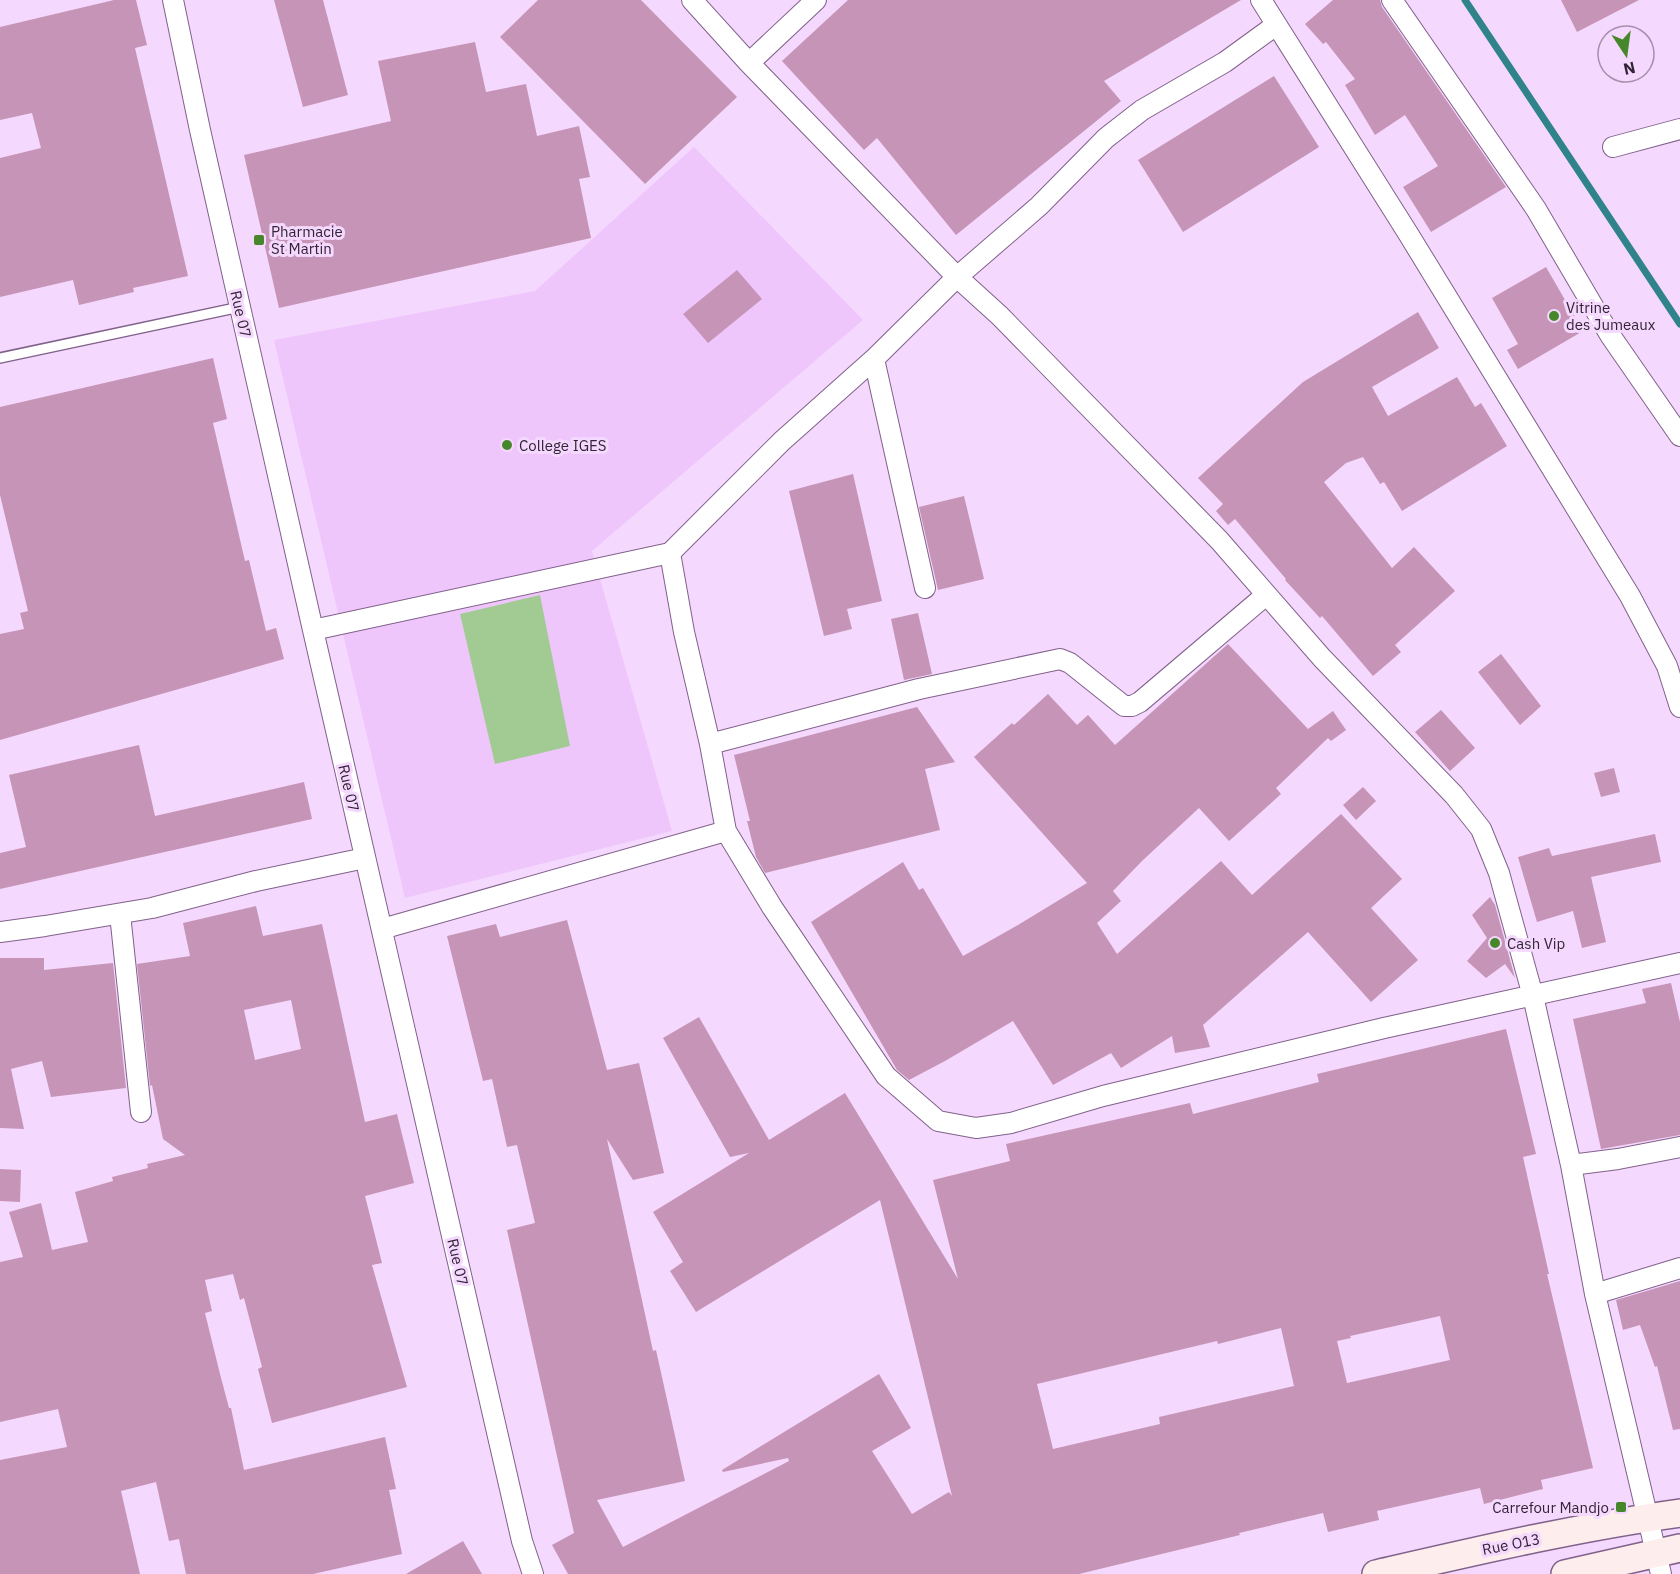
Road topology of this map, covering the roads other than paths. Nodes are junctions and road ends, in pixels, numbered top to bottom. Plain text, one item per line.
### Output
1 (173, 0) edge
2 (692, 0) edge
3 (816, 0) edge
4 (1261, 0) edge
5 (1392, 0) edge
6 (1276, 25) junction
7 (749, 63) junction
8 (1680, 129) edge
9 (1613, 147) dead end
10 (957, 277) junction
11 (240, 307) junction
12 (0, 358) edge
13 (874, 359) junction
14 (1680, 436) edge
15 (670, 553) junction
16 (925, 588) dead end
17 (1266, 595) junction
18 (313, 630) junction
19 (1680, 707) edge
20 (710, 744) junction
21 (726, 831) junction
22 (364, 858) junction
23 (120, 914) junction
24 (382, 929) junction
25 (0, 932) edge
26 (1680, 963) edge
27 (1533, 996) junction
28 (141, 1112) dead end
29 (1680, 1147) edge
30 (1571, 1165) junction
31 (1680, 1268) edge
32 (1595, 1294) junction
33 (1680, 1513) edge
34 (1647, 1518) junction
35 (1666, 1558) edge
36 (533, 1574) edge
37 (1376, 1574) edge
38 (1565, 1574) edge

1 - 11 street, Rue 07
2 - 7 street
3 - 7 street
4 - 6 street
5 - 14 street
6 - 10 street
6 - 19 street
7 - 10 street
8 - 9 street
10 - 13 street
10 - 17 street
11 - 12 lane
11 - 18 street, Rue 07
13 - 15 street
13 - 16 street
15 - 18 street
15 - 20 street
17 - 20 street
17 - 27 street
18 - 22 street, Rue 07
20 - 21 street
21 - 24 street
21 - 27 street
22 - 23 street
22 - 24 street, Rue 07
23 - 25 street
23 - 28 street
24 - 36 street, Rue 07
26 - 27 street
27 - 30 street
29 - 30 street
30 - 32 street
31 - 32 street
32 - 34 street
33 - 34 main road, Rue O13
34 - 35 street
34 - 37 main road, Rue O13
35 - 38 main road

